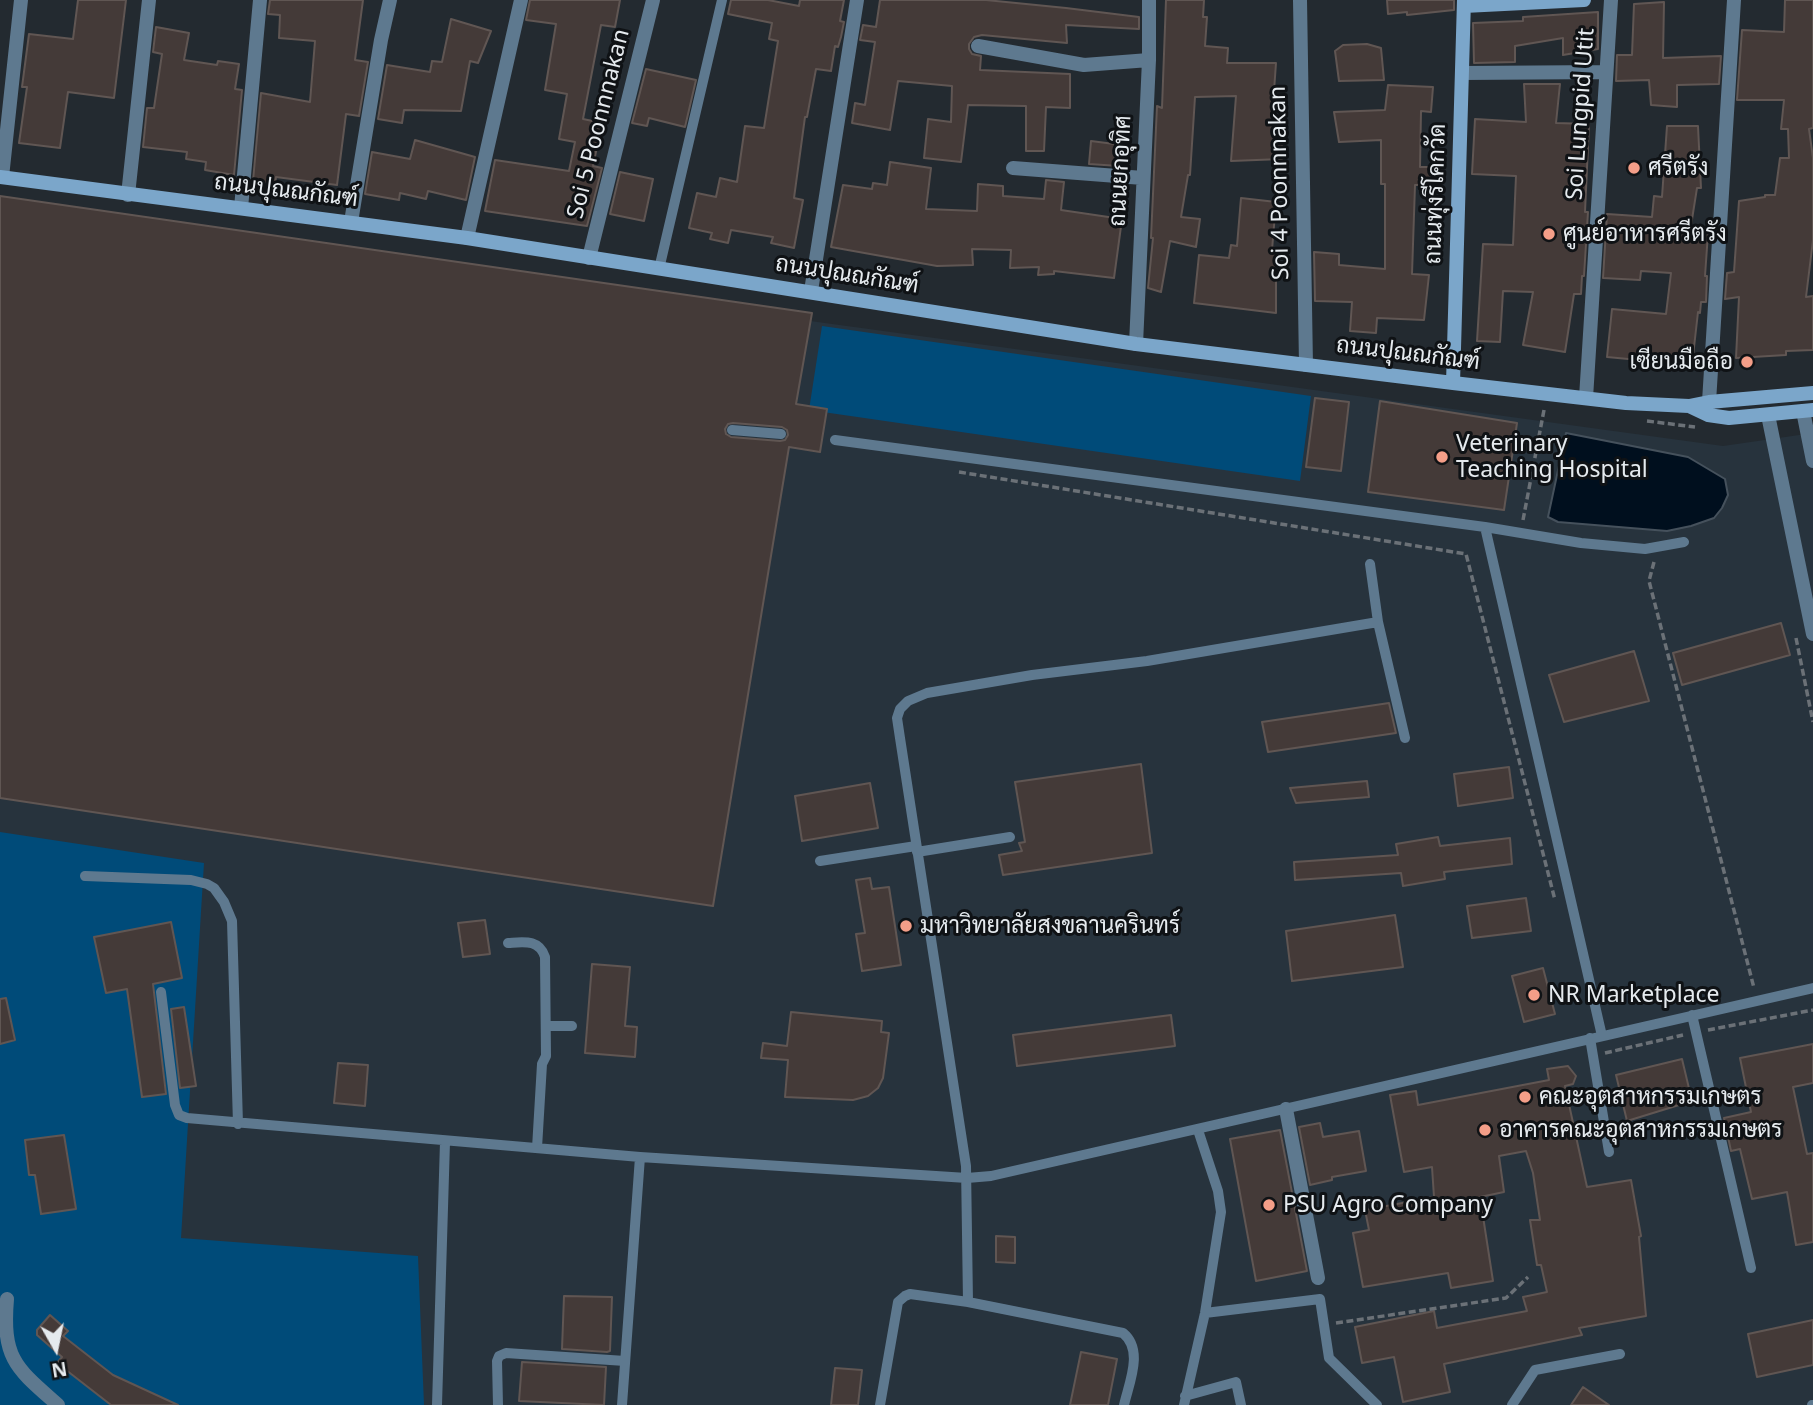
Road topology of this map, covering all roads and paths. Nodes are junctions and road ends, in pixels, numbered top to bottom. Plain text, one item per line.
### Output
1 (21, 0) edge
2 (149, 0) edge
3 (260, 0) edge
4 (390, 0) edge
5 (521, 0) edge
6 (653, 0) edge
7 (722, 0) edge
8 (857, 0) edge
9 (1149, 0) edge
10 (1300, 0) edge
11 (1584, 0) edge
12 (1611, 0) edge
13 (1734, 0) edge
14 (1464, 3) edge
15 (978, 46) dead end
16 (1149, 60) junction
17 (1606, 72) junction
18 (1462, 73) junction
19 (1013, 168) dead end
20 (1, 177) edge
21 (1143, 178) junction
22 (128, 195) junction
23 (241, 208) junction
24 (351, 222) junction
25 (467, 239) junction
26 (589, 258) junction
27 (659, 269) junction
28 (811, 291) junction
29 (1136, 344) junction
30 (1306, 365) junction
31 (1453, 383) junction
32 (1813, 393) edge
33 (1586, 398) junction
34 (1709, 402) junction
35 (1689, 406) junction
36 (1544, 410) dead end
37 (1808, 410) edge
38 (1768, 415) junction
39 (732, 430) dead end
40 (781, 434) dead end
41 (835, 440) dead end
42 (1813, 461) edge
43 (957, 472) dead end
44 (1485, 527) junction
45 (1520, 533) junction
46 (1684, 542) dead end
47 (1655, 558) dead end
48 (1370, 564) dead end
49 (1378, 622) junction
50 (1813, 634) edge
51 (1405, 738) dead end
52 (1010, 837) dead end
53 (917, 849) junction
54 (820, 861) dead end
55 (85, 876) dead end
56 (1558, 911) dead end
57 (508, 943) dead end
58 (1813, 988) edge
59 (1755, 989) dead end
60 (161, 992) dead end
61 (1692, 1015) junction
62 (546, 1026) junction
63 (572, 1026) dead end
64 (1602, 1035) junction
65 (1590, 1038) junction
66 (1286, 1109) junction
67 (238, 1124) junction
68 (1198, 1129) junction
69 (445, 1142) junction
70 (537, 1148) junction
71 (1609, 1152) dead end
72 (640, 1157) junction
73 (967, 1178) junction
74 (1751, 1268) dead end
75 (1528, 1277) dead end
76 (1318, 1278) dead end
77 (7, 1299) dead end
78 (968, 1302) junction
79 (1205, 1313) junction
80 (1324, 1324) junction
81 (1620, 1354) dead end
82 (625, 1361) junction
83 (1185, 1400) edge
84 (58, 1405) edge
85 (437, 1405) edge
86 (498, 1405) edge
87 (622, 1405) edge
88 (880, 1405) edge
89 (1125, 1405) edge
90 (1241, 1405) edge
91 (1377, 1405) edge
92 (1512, 1405) edge

1 - 20 street
2 - 22 street
3 - 23 street
4 - 24 street
5 - 25 street
6 - 26 street, Soi 5 Poonnnakan
7 - 27 lane
8 - 28 street
9 - 16 street, ถนนยกอุทิศ
10 - 30 street, Soi 4 Poonnnakan
11 - 14 street
12 - 17 street, Soi Lungpid Utit
13 - 34 street
14 - 18 street, ถนนทุ่งรีโคกวัด
15 - 16 street
16 - 21 street, ถนนยกอุทิศ
17 - 18 street
17 - 33 street, Soi Lungpid Utit
18 - 31 street, ถนนทุ่งรีโคกวัด
19 - 21 street
20 - 22 street, ถนนปุณณกัณฑ์
21 - 29 street, ถนนยกอุทิศ
22 - 23 street, ถนนปุณณกัณฑ์
23 - 24 street, ถนนปุณณกัณฑ์
24 - 25 street, ถนนปุณณกัณฑ์
25 - 26 street, ถนนปุณณกัณฑ์
26 - 27 street, ถนนปุณณกัณฑ์
27 - 28 street, ถนนปุณณกัณฑ์
28 - 29 street, ถนนปุณณกัณฑ์
29 - 30 street, ถนนปุณณกัณฑ์
30 - 31 street, ถนนปุณณกัณฑ์
31 - 33 street, ถนนปุณณกัณฑ์
32 - 34 street, ถนนปุณณกัณฑ์
33 - 35 street, ถนนปุณณกัณฑ์
34 - 35 street, ถนนปุณณกัณฑ์
35 - 38 street, ถนนปุณณกัณฑ์
36 - 45 path
37 - 38 street, ถนนปุณณกัณฑ์
37 - 42 street
38 - 50 street
39 - 40 lane
41 - 44 lane
43 - 56 path
44 - 45 lane
44 - 64 lane
45 - 46 lane
47 - 59 path
48 - 49 lane
49 - 51 lane
49 - 53 lane
52 - 53 lane
53 - 54 lane
53 - 73 lane
55 - 67 lane
57 - 62 lane
58 - 61 lane
60 - 67 lane
61 - 64 lane
61 - 74 lane
62 - 63 lane
62 - 70 lane
64 - 65 lane
65 - 66 lane
65 - 71 lane
66 - 68 lane
66 - 76 street
67 - 69 lane
68 - 73 lane
68 - 79 lane
69 - 70 lane
69 - 85 lane
70 - 72 lane
72 - 73 lane
72 - 82 lane
73 - 78 lane
75 - 80 path
77 - 84 street
78 - 88 lane
78 - 89 lane
79 - 80 lane
79 - 83 lane
80 - 91 lane
81 - 92 lane
82 - 86 lane
82 - 87 lane
83 - 90 lane

